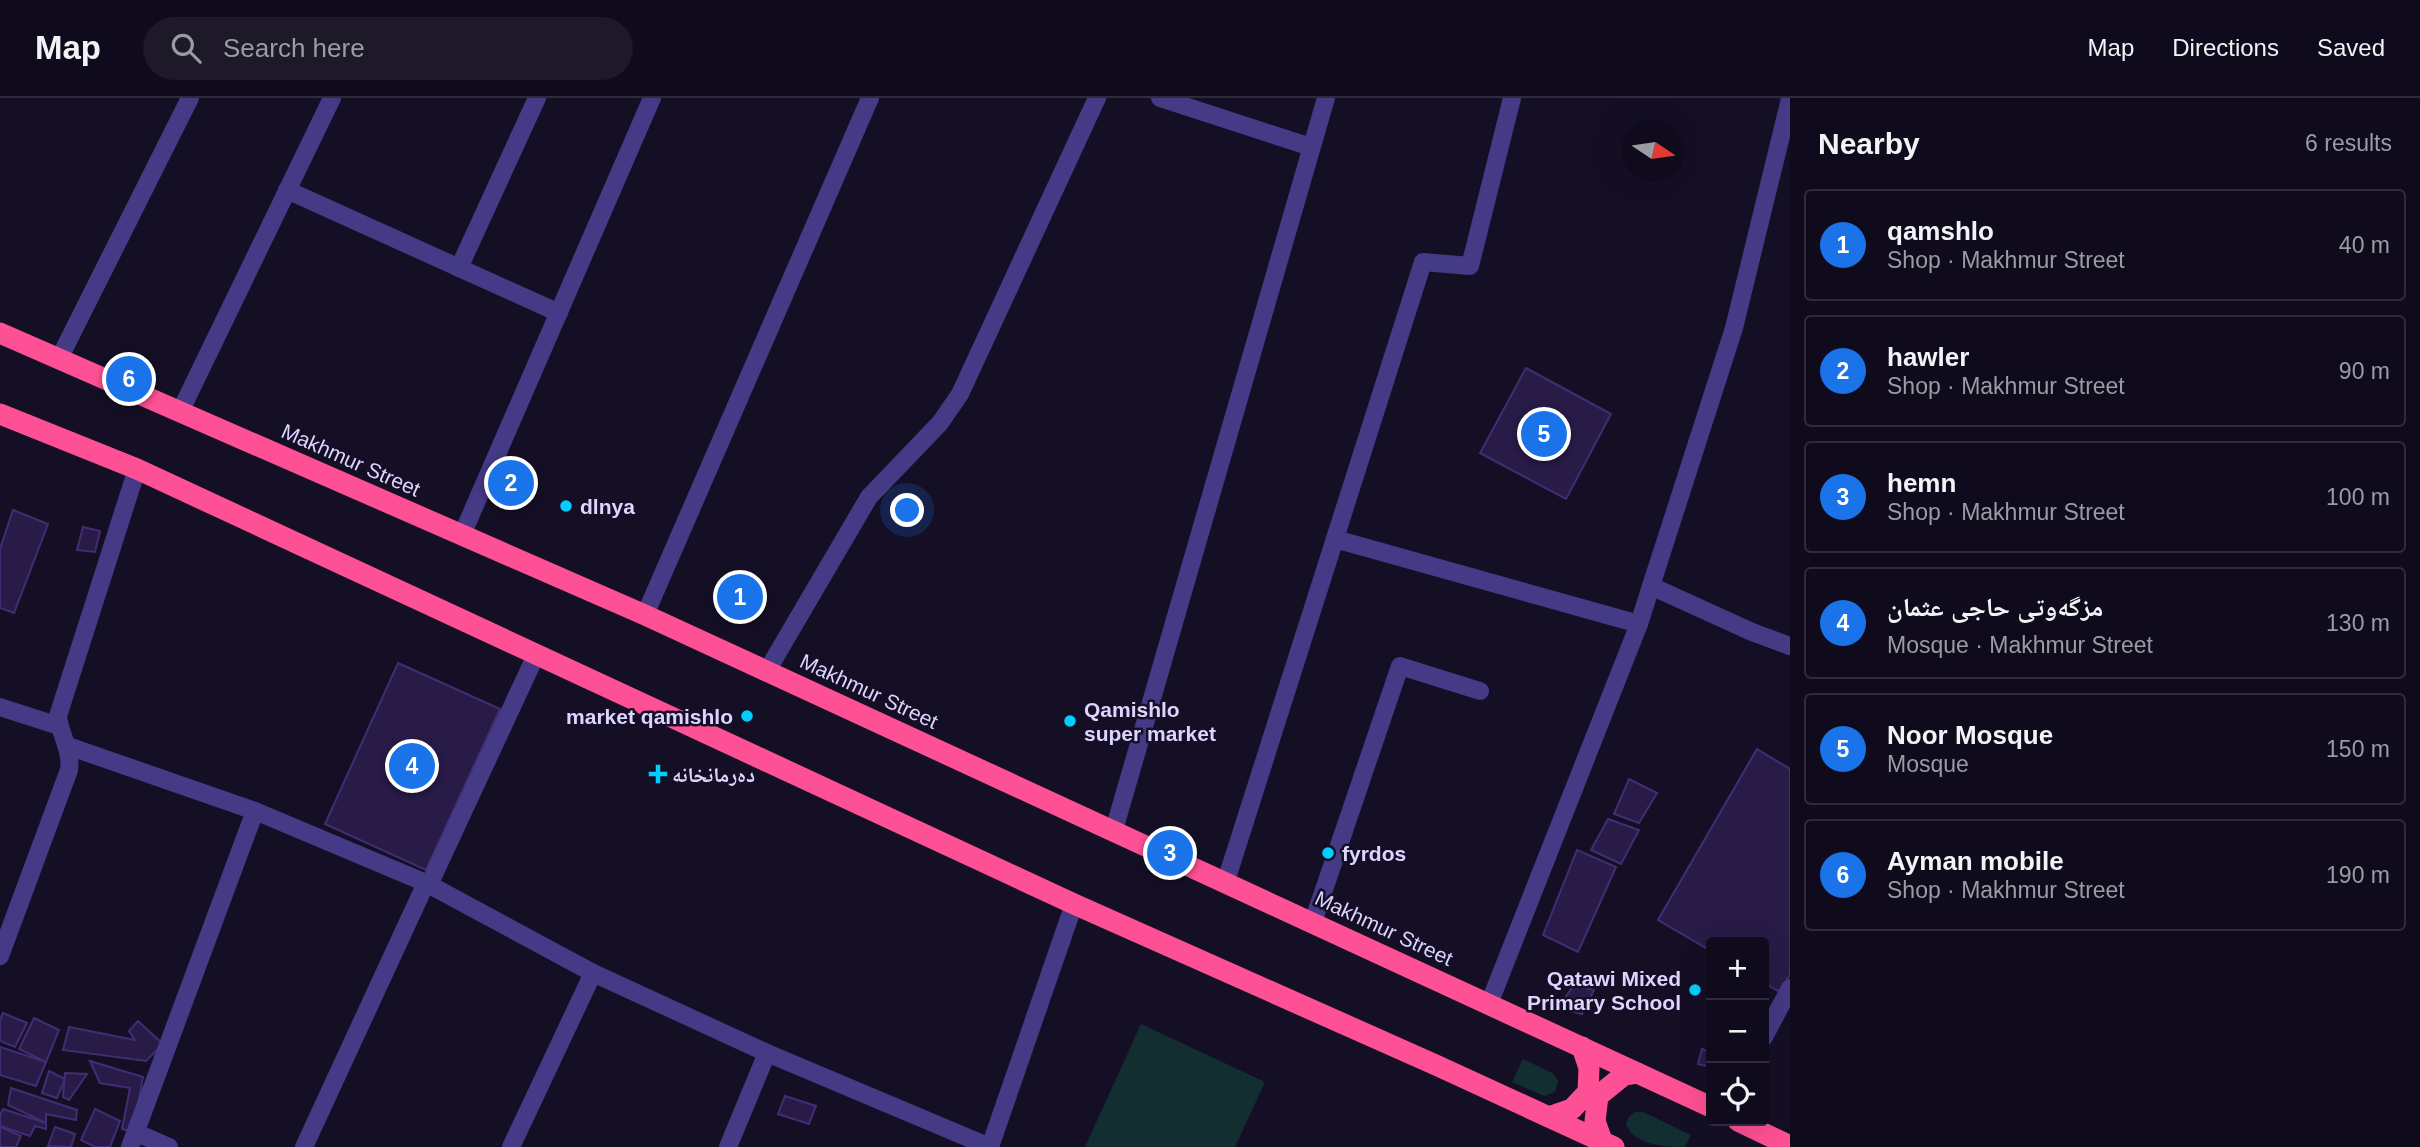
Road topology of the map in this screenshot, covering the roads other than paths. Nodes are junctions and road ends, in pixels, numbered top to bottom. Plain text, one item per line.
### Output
1 (190, 98) edge
2 (332, 98) edge
3 (537, 98) edge
4 (652, 98) edge
5 (870, 98) edge
6 (1097, 98) edge
7 (1160, 98) edge
8 (1325, 98) edge
9 (1512, 98) edge
10 (1790, 99) edge
11 (1311, 148) junction
12 (287, 190) junction
13 (459, 268) junction
14 (559, 313) junction
15 (0, 333) edge
16 (59, 359) junction
17 (180, 412) junction
18 (0, 414) edge
19 (137, 469) junction
20 (462, 535) junction
21 (1335, 539) junction
22 (1651, 586) junction
23 (645, 615) junction
24 (1639, 624) junction
25 (1790, 646) edge
26 (536, 655) junction
27 (767, 671) junction
28 (1480, 691) dead end
29 (0, 707) edge
30 (59, 726) junction
31 (68, 746) junction
32 (255, 811) junction
33 (1114, 830) junction
34 (1226, 881) junction
35 (428, 884) junction
36 (1074, 904) junction
37 (1313, 922) junction
38 (1, 948) edge
39 (593, 974) junction
40 (1790, 988) edge
41 (1489, 1004) junction
42 (1769, 1028) edge
43 (1581, 1047) junction
44 (766, 1053) junction
45 (1637, 1073) junction
46 (1706, 1105) edge
47 (1549, 1117) junction
48 (1748, 1126) edge
49 (133, 1140) edge
50 (1608, 1144) edge
51 (1790, 1146) edge
52 (169, 1147) edge
53 (304, 1147) edge
54 (511, 1147) edge
55 (728, 1147) edge
56 (990, 1147) edge

1 - 16 street
2 - 12 street
3 - 13 street
4 - 14 street
5 - 23 street
6 - 27 street
7 - 11 street
8 - 11 street
9 - 21 street
10 - 22 street
11 - 33 street
12 - 13 street
12 - 17 street
13 - 14 street
14 - 20 street
15 - 16 highway, Makhmur Street
16 - 17 highway, Makhmur Street
17 - 20 highway, Makhmur Street
18 - 19 highway
19 - 26 highway
19 - 30 street
20 - 23 highway, Makhmur Street
21 - 24 street
21 - 34 street
22 - 24 street
22 - 25 street
23 - 27 highway, Makhmur Street
24 - 41 street
26 - 35 street
26 - 36 highway
27 - 33 highway, Makhmur Street
28 - 37 street
29 - 30 street
30 - 31 street
31 - 32 street
31 - 38 street
32 - 35 street
32 - 49 street
33 - 34 highway, Makhmur Street
34 - 37 highway, Makhmur Street
35 - 39 street
35 - 53 street
36 - 47 highway
36 - 56 street
37 - 41 highway, Makhmur Street
39 - 44 street
39 - 54 street
40 - 42 street
41 - 43 highway, Makhmur Street
43 - 45 highway, Makhmur Street
43 - 47 highway
44 - 55 street
44 - 56 street
45 - 46 highway, Makhmur Street
45 - 50 highway
47 - 50 highway
48 - 51 highway
49 - 52 street

